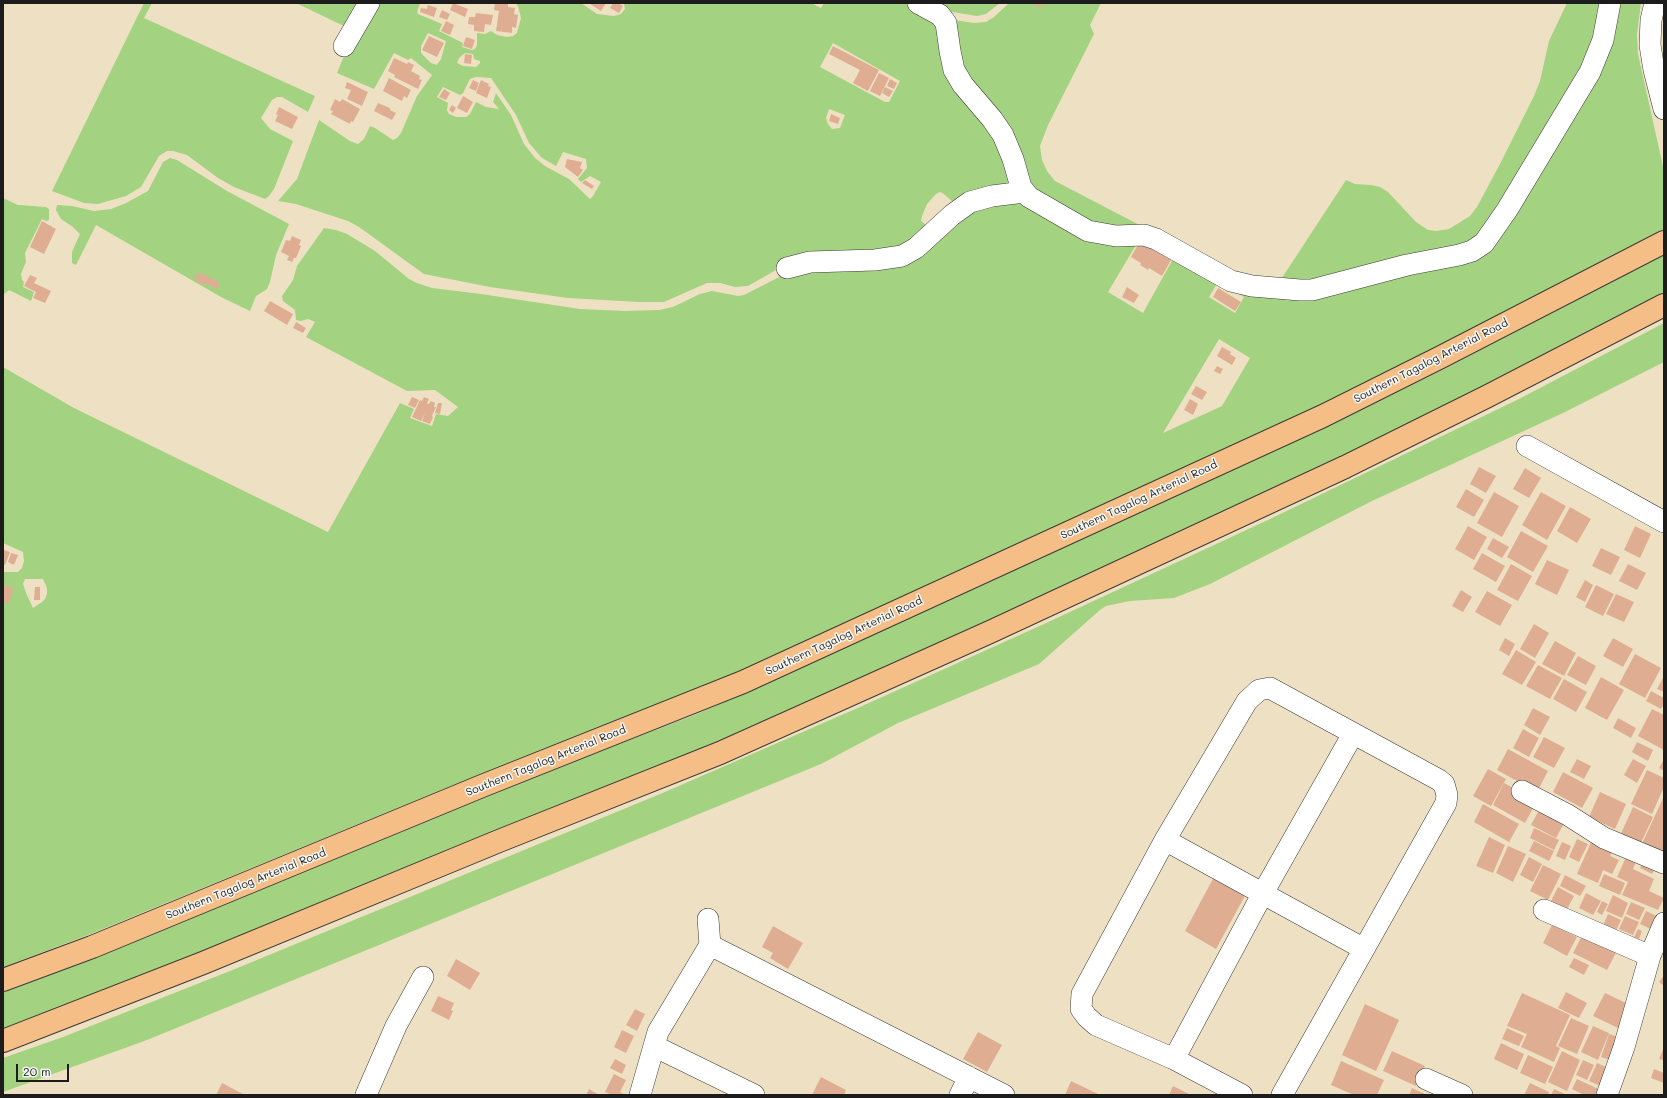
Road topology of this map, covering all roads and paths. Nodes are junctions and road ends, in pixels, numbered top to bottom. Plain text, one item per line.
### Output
1 (369, 3) edge
2 (918, 3) edge
3 (1610, 3) edge
4 (1655, 3) edge
5 (344, 46) dead end
6 (1664, 109) edge
7 (1024, 192) junction
8 (1664, 242) edge
9 (787, 268) dead end
10 (1664, 304) edge
11 (1527, 446) dead end
12 (1664, 522) edge
13 (1352, 734) junction
14 (1522, 791) dead end
15 (1165, 840) junction
16 (1664, 863) edge
17 (1263, 893) junction
18 (1544, 910) dead end
19 (708, 919) dead end
20 (1664, 923) edge
21 (710, 945) junction
22 (1364, 949) junction
23 (1650, 956) junction
24 (423, 977) dead end
25 (3, 980) edge
26 (3, 1041) edge
27 (654, 1046) junction
28 (1174, 1059) junction
29 (1426, 1079) dead end
30 (964, 1086) edge
31 (366, 1095) edge
32 (640, 1095) edge
33 (754, 1095) edge
34 (1004, 1095) edge
35 (1242, 1095) edge
36 (1282, 1095) edge
37 (1462, 1095) edge
38 (1608, 1095) edge

1 - 5 street
2 - 7 street
3 - 7 street
4 - 6 street
7 - 9 street
8 - 25 highway, Southern Tagalog Arterial Road
10 - 26 highway
11 - 12 street
13 - 15 street
13 - 17 street
13 - 22 street
14 - 16 street
15 - 17 street
15 - 28 street
17 - 22 street
17 - 28 street
18 - 23 street
19 - 21 street
20 - 23 street
21 - 27 street
21 - 30 street
22 - 36 street
23 - 38 street
24 - 31 street
27 - 32 street
27 - 33 street
28 - 35 street
29 - 37 street
30 - 34 street

